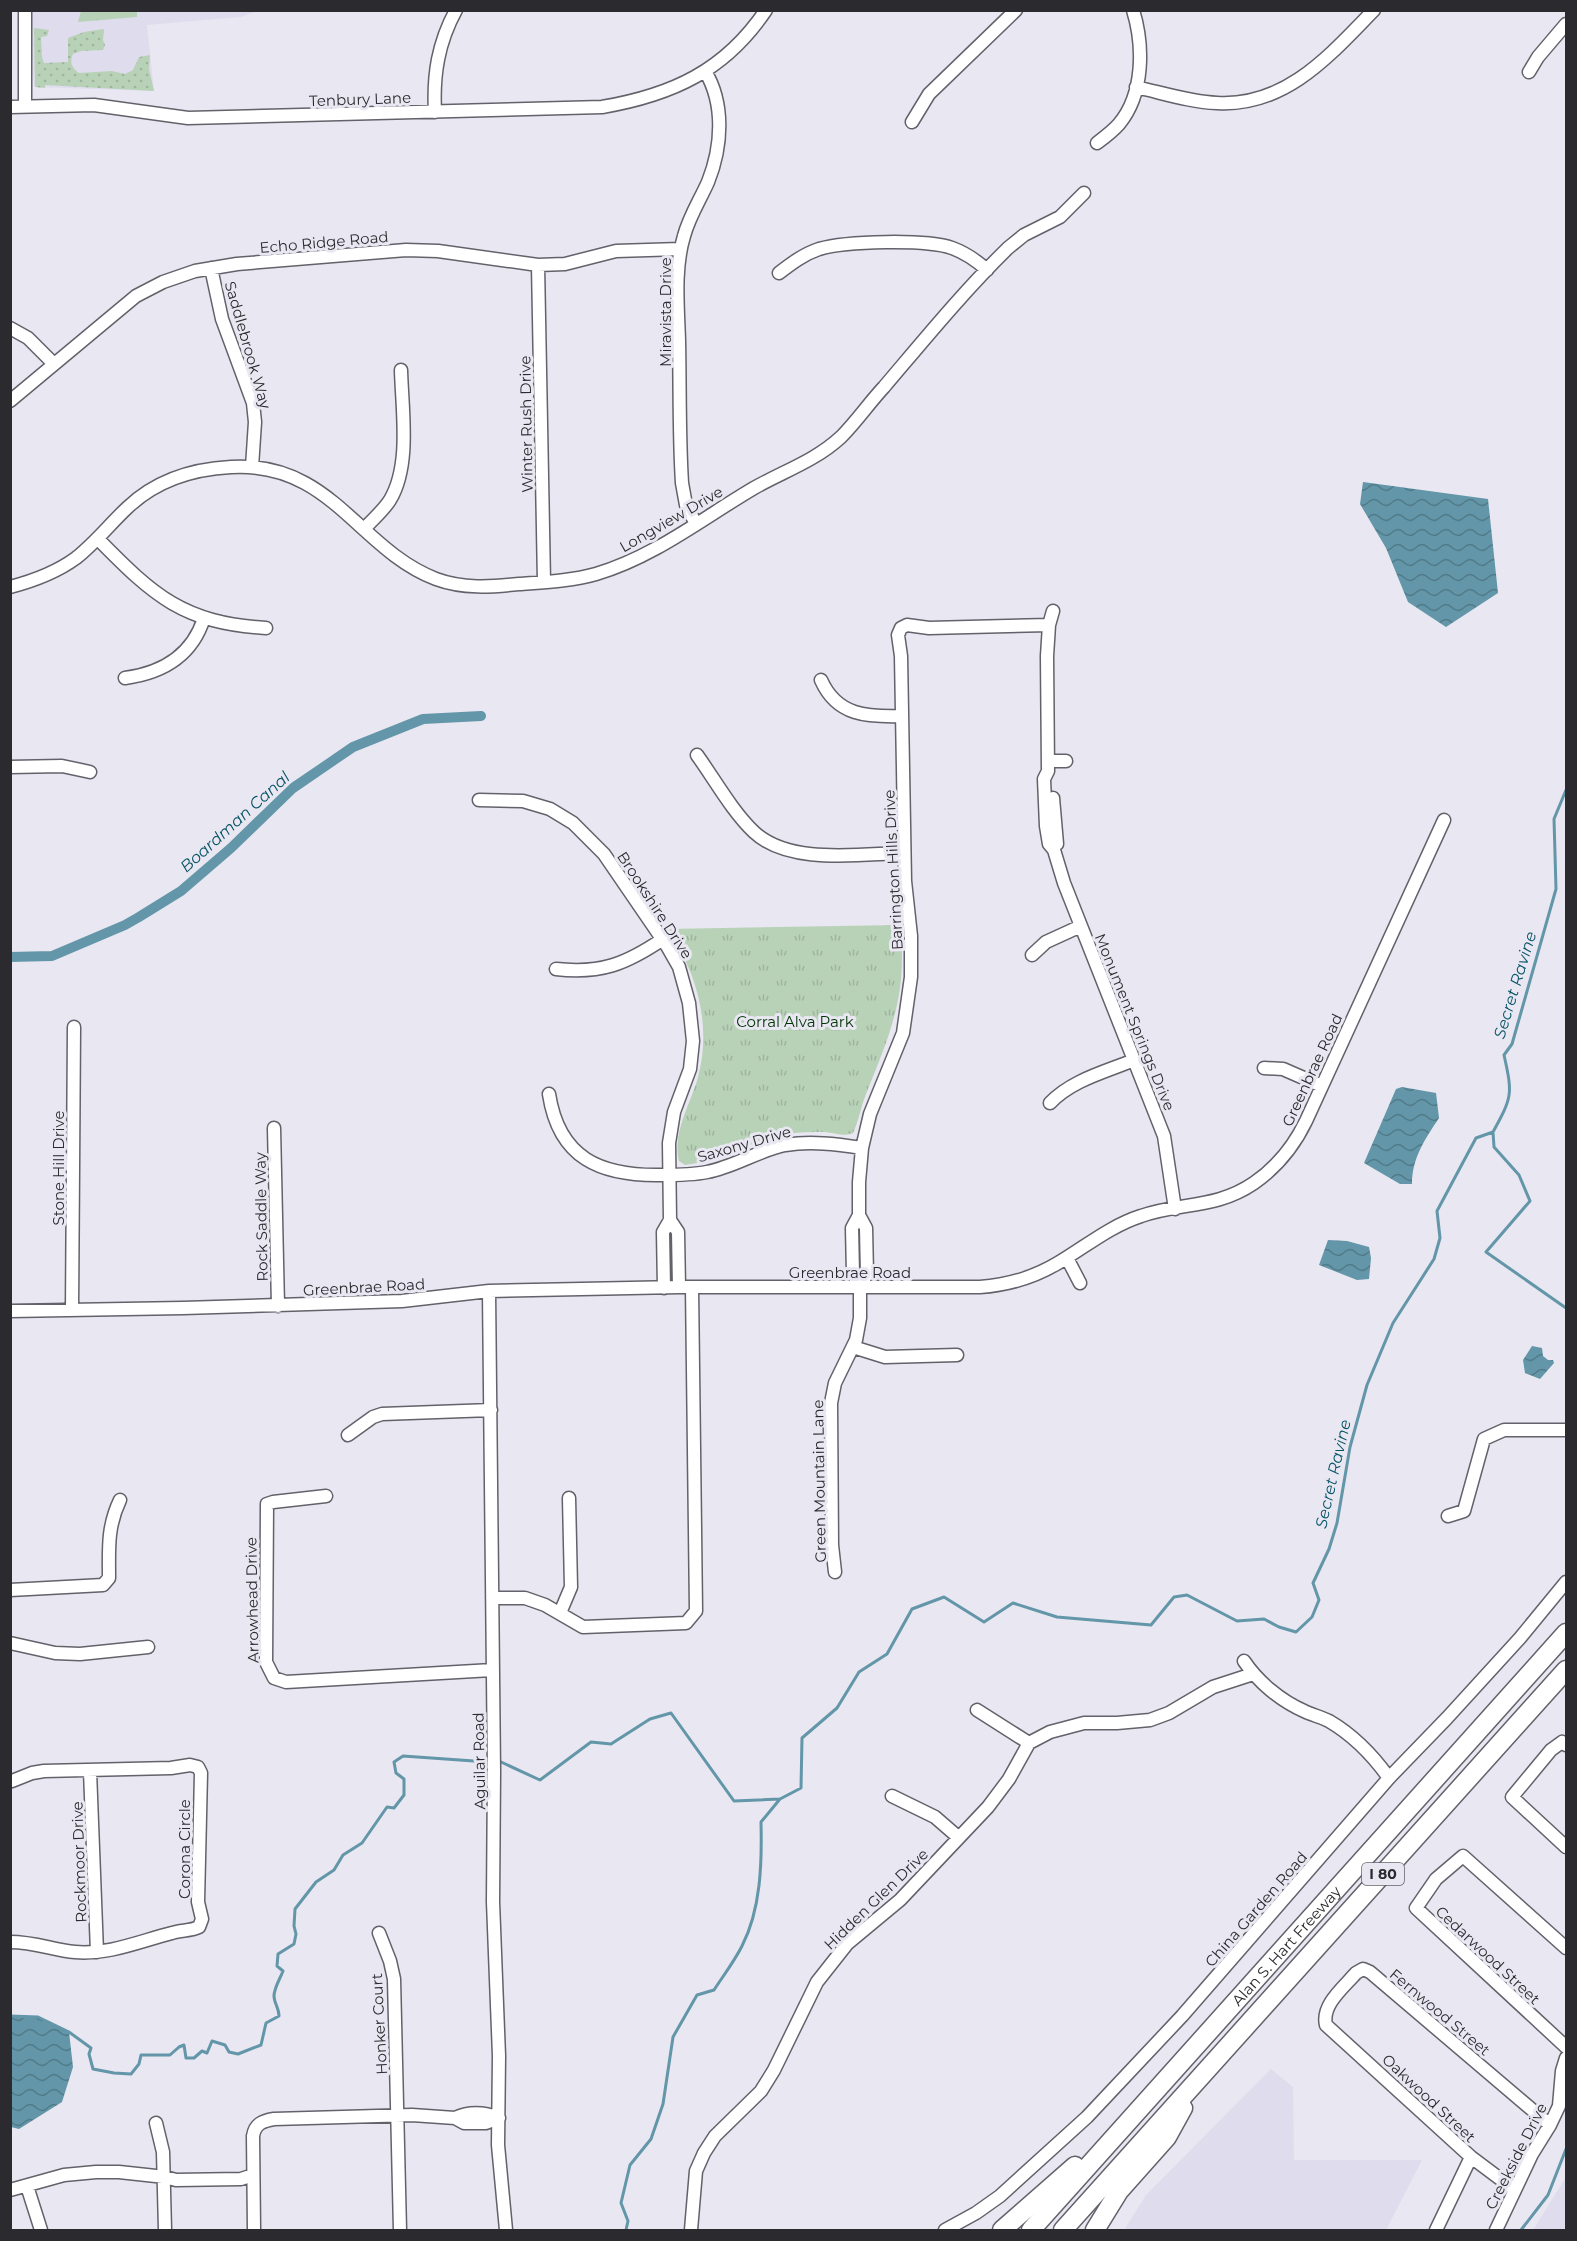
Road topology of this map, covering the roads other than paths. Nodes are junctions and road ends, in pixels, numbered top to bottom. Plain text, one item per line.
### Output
1 (25, 10) edge
2 (456, 10) edge
3 (766, 10) edge
4 (1016, 10) edge
5 (1133, 10) edge
6 (1374, 10) edge
7 (1566, 24) edge
8 (705, 71) junction
9 (1529, 72) dead end
10 (1136, 87) junction
11 (25, 106) junction
12 (10, 107) edge
13 (435, 112) junction
14 (912, 122) dead end
15 (1097, 143) dead end
16 (1084, 193) dead end
17 (680, 249) junction
18 (538, 266) junction
19 (211, 268) junction
20 (987, 270) junction
21 (779, 273) dead end
22 (10, 328) edge
23 (54, 364) junction
24 (401, 370) dead end
25 (10, 401) edge
26 (252, 467) junction
27 (696, 524) junction
28 (364, 528) junction
29 (98, 539) junction
30 (544, 582) junction
31 (10, 587) edge
32 (1053, 611) dead end
33 (204, 618) junction
34 (1049, 626) junction
35 (266, 628) dead end
36 (125, 678) dead end
37 (821, 680) dead end
38 (902, 716) junction
39 (697, 755) dead end
40 (1066, 761) dead end
41 (1048, 766) junction
42 (10, 768) edge
43 (90, 772) dead end
44 (478, 800) dead end
45 (1444, 820) dead end
46 (904, 853) junction
47 (1081, 926) junction
48 (663, 939) junction
49 (1032, 955) dead end
50 (556, 969) dead end
51 (74, 1027) dead end
52 (1134, 1060) junction
53 (1264, 1068) dead end
54 (1322, 1086) junction
55 (549, 1094) dead end
56 (1050, 1103) dead end
57 (274, 1128) dead end
58 (862, 1148) junction
59 (669, 1175) junction
60 (1175, 1209) junction
61 (670, 1220) junction
62 (1067, 1258) junction
63 (1080, 1283) dead end
64 (860, 1286) junction
65 (679, 1287) junction
66 (692, 1287) junction
67 (664, 1288) junction
68 (489, 1291) junction
69 (278, 1306) junction
70 (72, 1310) junction
71 (10, 1311) edge
72 (853, 1347) junction
73 (957, 1355) dead end
74 (491, 1410) junction
75 (1566, 1430) edge
76 (348, 1436) dead end
77 (326, 1496) dead end
78 (569, 1498) dead end
79 (120, 1500) dead end
80 (1448, 1516) dead end
81 (835, 1572) dead end
82 (1566, 1582) edge
83 (10, 1590) edge
84 (492, 1598) junction
85 (560, 1613) junction
86 (1566, 1633) edge
87 (10, 1643) edge
88 (148, 1647) dead end
89 (1244, 1661) dead end
90 (492, 1670) junction
91 (1566, 1670) edge
92 (1253, 1674) junction
93 (977, 1710) dead end
94 (1029, 1743) junction
95 (1566, 1745) edge
96 (90, 1770) junction
97 (1389, 1778) junction
98 (12, 1781) edge
99 (892, 1796) dead end
100 (958, 1837) junction
101 (1566, 1847) edge
102 (379, 1933) dead end
103 (10, 1942) edge
104 (1566, 1948) edge
105 (97, 1952) junction
106 (1326, 2025) joint
107 (1566, 2047) edge
108 (1566, 2058) edge
109 (1200, 2078) junction
110 (1153, 2094) junction
111 (398, 2116) junction
112 (499, 2118) junction
113 (156, 2123) dead end
114 (1550, 2126) junction
115 (1471, 2157) junction
116 (253, 2175) junction
117 (165, 2177) junction
118 (27, 2186) junction
119 (10, 2190) edge
120 (1515, 2190) junction
121 (41, 2230) edge
122 (165, 2230) edge
123 (254, 2230) edge
124 (400, 2230) edge
125 (506, 2230) edge
126 (691, 2230) edge
127 (945, 2230) edge
128 (1002, 2230) edge
129 (1032, 2230) edge
130 (1063, 2230) edge
131 (1095, 2230) edge
132 (1436, 2230) edge
133 (1496, 2230) edge

1 - 11 street
2 - 13 street
3 - 8 street, Tenbury Lane
4 - 14 street
5 - 10 street
6 - 10 street
7 - 9 street
8 - 13 street, Tenbury Lane
8 - 17 street, Miravista Drive
10 - 15 street
11 - 12 street, Tenbury Lane
11 - 13 street, Tenbury Lane
16 - 20 street, Longview Drive
17 - 18 street, Echo Ridge Road
17 - 27 street, Miravista Drive
18 - 19 street, Echo Ridge Road
18 - 30 street, Winter Rush Drive
19 - 23 street, Echo Ridge Road
19 - 26 street, Saddlebrook Way
20 - 21 street
20 - 27 street, Longview Drive
22 - 23 street
23 - 25 street, Echo Ridge Road
24 - 28 street
26 - 28 street, Longview Drive
26 - 29 street, Longview Drive
27 - 30 street, Longview Drive
28 - 30 street, Longview Drive
29 - 31 street, Longview Drive
29 - 33 street
32 - 34 street, Monument Springs Drive
33 - 35 street
33 - 36 street
34 - 38 street, Barrington Hills Drive
34 - 41 street, Monument Springs Drive
37 - 38 street
38 - 46 street, Barrington Hills Drive
39 - 46 street
40 - 41 street
41 - 47 street, Monument Springs Drive
42 - 43 street
44 - 48 street, Brookshire Drive
45 - 54 street, Greenbrae Road
46 - 58 street, Barrington Hills Drive
47 - 49 street
47 - 52 street, Monument Springs Drive
48 - 50 street
48 - 59 street, Brookshire Drive
51 - 70 street, Stone Hill Drive
52 - 56 street
52 - 60 street, Monument Springs Drive
53 - 54 street
54 - 60 street, Greenbrae Road
55 - 59 street, Saxony Drive
57 - 69 street, Rock Saddle Way
58 - 59 street, Saxony Drive
58 - 64 street, Barrington Hills Drive
59 - 61 street, Brookshire Drive
60 - 62 street, Greenbrae Road
61 - 65 street, Brookshire Drive
61 - 67 street, Brookshire Drive
62 - 63 street
62 - 64 street, Greenbrae Road
64 - 66 street, Greenbrae Road
64 - 72 street, Green Mountain Lane
65 - 66 street, Greenbrae Road
65 - 67 street, Greenbrae Road
66 - 85 street
67 - 68 street, Greenbrae Road
68 - 69 street, Greenbrae Road
68 - 74 street, Aguilar Road
69 - 70 street, Greenbrae Road
70 - 71 street, Greenbrae Road
72 - 73 street
72 - 81 street, Green Mountain Lane
74 - 76 street
74 - 84 street, Aguilar Road
75 - 80 street
77 - 90 street, Arrowhead Drive
78 - 85 street
79 - 83 street
82 - 97 street, China Garden Road
84 - 85 street
84 - 90 street, Aguilar Road
86 - 110 highway, Alan S. Hart Freeway / I 80
87 - 88 street
89 - 92 street
90 - 112 street, Aguilar Road
91 - 109 highway, Alan S. Hart Freeway / I 80
92 - 94 street
92 - 97 street
93 - 94 street
94 - 100 street, Hidden Glen Drive
95 - 101 street
96 - 98 street, Corona Circle
96 - 105 street, Rockmoor Drive
96 - 105 street, Corona Circle
97 - 127 street, China Garden Road
99 - 100 street
100 - 126 street, Hidden Glen Drive
102 - 111 street, Honker Court
103 - 105 street, Corona Circle
104 - 107 street, Cedarwood Street
106 - 114 street, Fernwood Street
106 - 115 street, Oakwood Street
108 - 114 street, Creekside Drive
109 - 130 highway, Alan S. Hart Freeway / I 80
109 - 131 highway
110 - 128 highway
110 - 129 highway, Alan S. Hart Freeway / I 80
111 - 112 street
111 - 116 street
111 - 124 street, Honker Court
112 - 125 street, Aguilar Road
113 - 117 street
114 - 120 street, Creekside Drive
115 - 120 street, Oakwood Street
115 - 132 street
116 - 117 street
116 - 123 street
117 - 118 street
117 - 122 street
118 - 119 street
118 - 121 street
120 - 133 street, Creekside Drive

